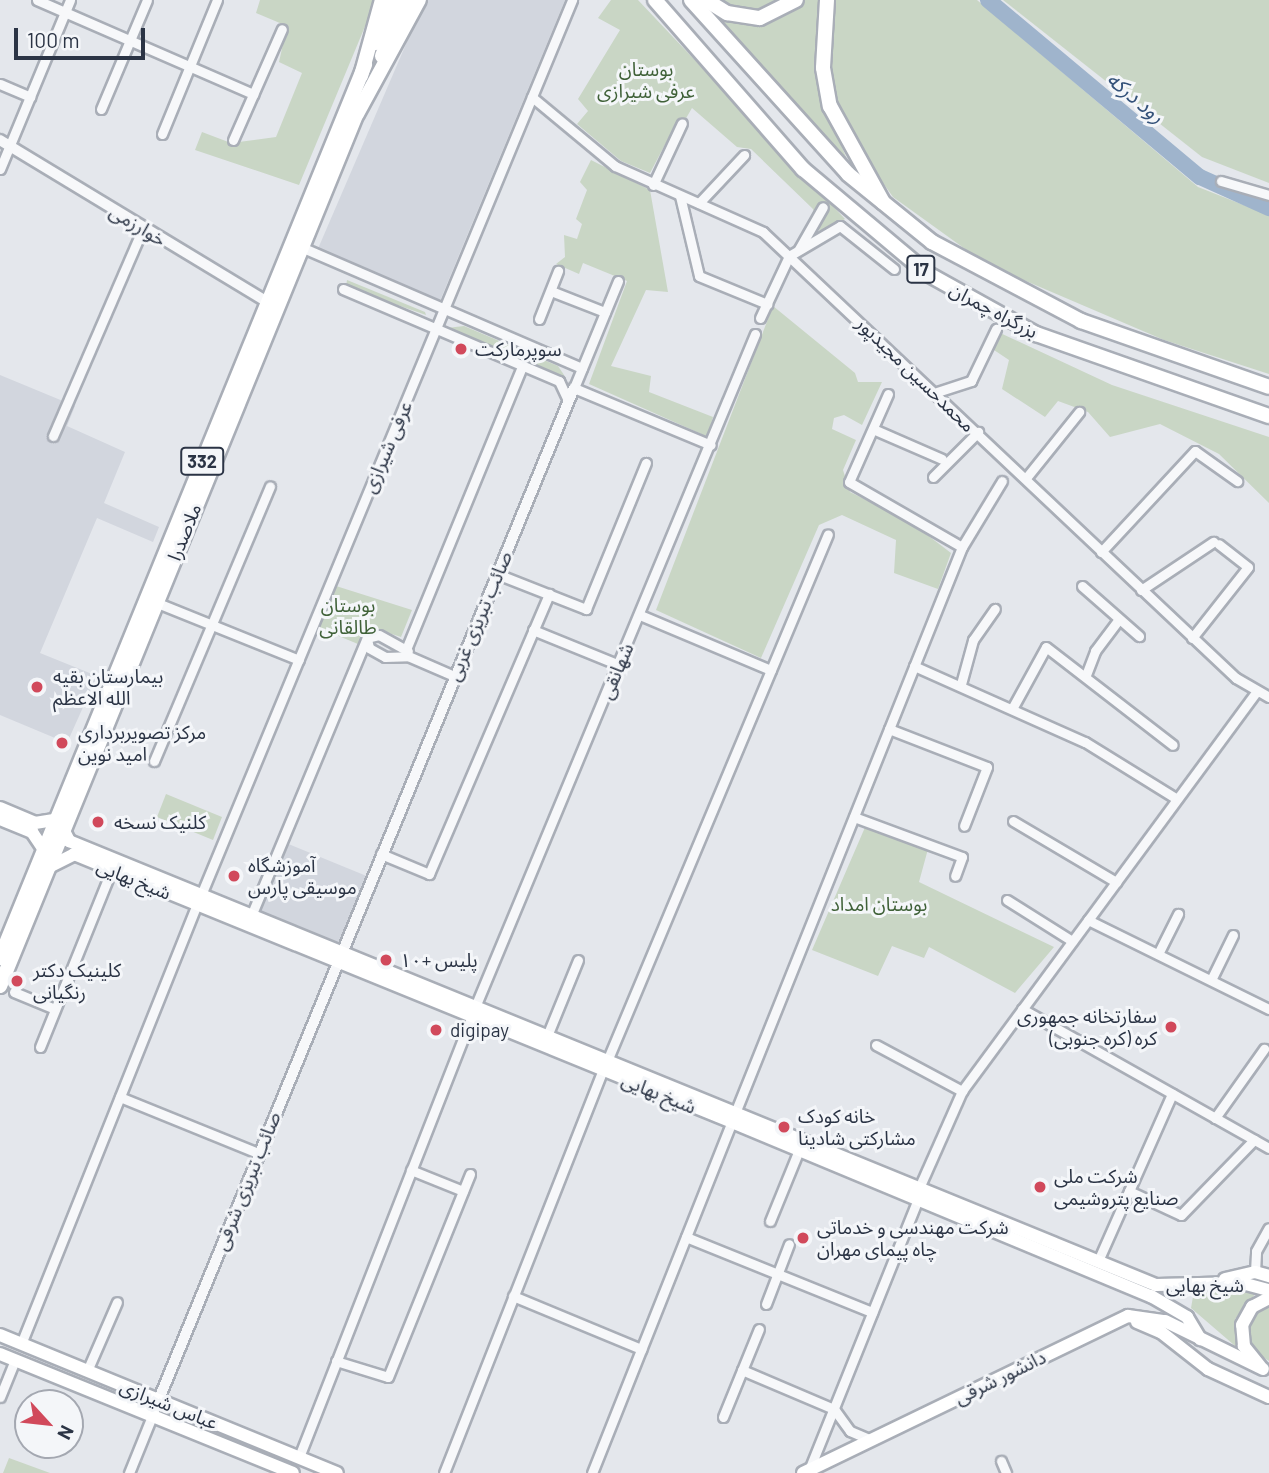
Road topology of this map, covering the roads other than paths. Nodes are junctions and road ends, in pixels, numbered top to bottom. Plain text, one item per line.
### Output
1 (37, 0) edge
2 (70, 0) edge
3 (147, 0) edge
4 (217, 0) edge
5 (382, 0) edge
6 (393, 0) edge
7 (405, 0) edge
8 (419, 0) edge
9 (572, 0) edge
10 (655, 0) edge
11 (691, 0) edge
12 (706, 0) edge
13 (796, 0) edge
14 (827, 0) edge
15 (65, 12) junction
16 (282, 29) dead end
17 (384, 37) junction
18 (130, 41) junction
19 (190, 67) junction
20 (361, 76) junction
21 (0, 84) edge
22 (253, 94) junction
23 (30, 97) junction
24 (532, 97) junction
25 (101, 109) dead end
26 (356, 114) junction
27 (682, 123) dead end
28 (162, 134) dead end
29 (0, 139) edge
30 (233, 140) dead end
31 (4, 147) edge
32 (744, 155) dead end
33 (0, 169) edge
34 (1222, 181) dead end
35 (653, 185) junction
36 (1269, 195) edge
37 (680, 196) junction
38 (699, 203) junction
39 (885, 206) junction
40 (823, 207) dead end
41 (143, 228) junction
42 (301, 247) junction
43 (799, 249) junction
44 (789, 256) junction
45 (894, 269) dead end
46 (558, 271) dead end
47 (618, 281) dead end
48 (343, 289) dead end
49 (551, 291) junction
50 (267, 302) junction
51 (766, 304) junction
52 (444, 310) junction
53 (605, 312) junction
54 (760, 318) dead end
55 (539, 319) dead end
56 (436, 329) junction
57 (996, 329) dead end
58 (755, 334) dead end
59 (522, 366) junction
60 (582, 368) junction
61 (1269, 387) edge
62 (574, 388) junction
63 (937, 391) junction
64 (888, 394) dead end
65 (568, 402) junction
66 (1079, 412) dead end
67 (1269, 416) edge
68 (873, 429) junction
69 (978, 432) junction
70 (53, 436) dead end
71 (711, 445) junction
72 (942, 458) dead end
73 (646, 463) dead end
74 (933, 478) dead end
75 (1026, 478) junction
76 (1002, 481) dead end
77 (1237, 481) dead end
78 (270, 488) dead end
79 (828, 534) dead end
80 (962, 547) junction
81 (1101, 552) junction
82 (497, 574) junction
83 (1082, 586) dead end
84 (1141, 590) junction
85 (549, 594) junction
86 (155, 602) junction
87 (995, 609) dead end
88 (639, 615) junction
89 (1119, 620) junction
90 (212, 625) junction
91 (533, 630) junction
92 (1139, 636) dead end
93 (367, 638) junction
94 (1192, 638) junction
95 (407, 651) junction
96 (299, 660) junction
97 (619, 665) junction
98 (914, 666) junction
99 (771, 670) junction
100 (1086, 675) junction
101 (454, 676) junction
102 (961, 684) junction
103 (1257, 691) junction
104 (1269, 697) edge
105 (1013, 707) junction
106 (889, 729) junction
107 (1173, 745) dead end
108 (154, 761) dead end
109 (1177, 799) junction
110 (0, 808) edge
111 (854, 817) junction
112 (0, 819) edge
113 (1013, 821) dead end
114 (964, 826) dead end
115 (57, 827) junction
116 (40, 842) junction
117 (381, 854) junction
118 (62, 856) junction
119 (112, 869) junction
120 (44, 872) junction
121 (955, 876) dead end
122 (151, 880) junction
123 (1116, 881) junction
124 (199, 900) junction
125 (1007, 900) dead end
126 (1178, 914) dead end
127 (251, 916) junction
128 (1088, 920) junction
129 (1233, 935) dead end
130 (1073, 941) junction
131 (1158, 954) junction
132 (338, 957) junction
133 (0, 958) edge
134 (578, 960) dead end
135 (1211, 980) junction
136 (7, 989) edge
137 (55, 1009) junction
138 (1022, 1009) junction
139 (1269, 1009) edge
140 (473, 1012) junction
141 (547, 1036) junction
142 (876, 1045) dead end
143 (40, 1047) dead end
144 (1264, 1049) dead end
145 (605, 1065) junction
146 (962, 1091) junction
147 (1172, 1094) junction
148 (120, 1097) junction
149 (734, 1118) junction
150 (1215, 1118) junction
151 (1254, 1140) junction
152 (1269, 1148) edge
153 (799, 1150) junction
154 (258, 1153) junction
155 (411, 1170) junction
156 (862, 1171) junction
157 (470, 1174) dead end
158 (463, 1191) junction
159 (1129, 1191) junction
160 (918, 1194) junction
161 (770, 1221) dead end
162 (1269, 1228) edge
163 (686, 1237) junction
164 (789, 1244) dead end
165 (1098, 1261) junction
166 (1255, 1272) junction
167 (778, 1274) junction
168 (1269, 1276) edge
169 (1215, 1283) junction
170 (1269, 1290) edge
171 (513, 1297) junction
172 (1269, 1298) edge
173 (117, 1302) dead end
174 (766, 1304) dead end
175 (872, 1312) junction
176 (759, 1329) dead end
177 (0, 1335) edge
178 (1200, 1339) junction
179 (22, 1344) junction
180 (641, 1349) junction
181 (1052, 1352) junction
182 (0, 1354) edge
183 (15, 1360) junction
184 (336, 1361) junction
185 (742, 1370) junction
186 (87, 1371) junction
187 (1266, 1371) edge
188 (0, 1396) edge
189 (1269, 1397) edge
190 (158, 1400) junction
191 (834, 1409) junction
192 (152, 1416) junction
193 (723, 1417) dead end
194 (871, 1440) junction
195 (299, 1457) junction
196 (1001, 1461) dead end
197 (806, 1471) edge
198 (129, 1473) edge
199 (293, 1473) edge
200 (337, 1473) edge
201 (444, 1473) edge
202 (592, 1473) edge
203 (1006, 1473) edge

1 - 15 street
2 - 15 street
3 - 18 street
4 - 19 street
5 - 20 main road
6 - 17 main road, 332
7 - 17 main road, 332
8 - 26 main road
9 - 24 street, عرفی شیرازی
10 - 67 main road, بزرگراه چمران / 17
11 - 39 main road, بزرگراه چمران / 17
12 - 13 main road
14 - 39 main road
15 - 18 street
15 - 23 street
16 - 22 street
17 - 20 main road, ملاصدرا / 332
17 - 26 main road, ملاصدرا / 332
18 - 19 street
18 - 25 street
19 - 22 street
19 - 28 street
20 - 50 main road, ملاصدرا / 332
21 - 23 street
22 - 30 street
23 - 31 street
24 - 35 street, محمدحسین مجیدپور
24 - 52 street, عرفی شیرازی
26 - 42 main road, ملاصدرا / 332
27 - 35 street
29 - 31 street, خوارزمی
31 - 33 street
31 - 41 street, خوارزمی
32 - 38 street
34 - 36 street
35 - 37 street, محمدحسین مجیدپور
37 - 38 street, محمدحسین مجیدپور
37 - 51 street
38 - 44 street, محمدحسین مجیدپور
39 - 61 main road, بزرگراه چمران / 17
40 - 43 street
41 - 50 street, خوارزمی
41 - 70 street
42 - 52 street
42 - 86 main road, ملاصدرا / 332
43 - 44 street
43 - 45 street
44 - 51 street
44 - 63 street, محمدحسین مجیدپور
46 - 49 street
47 - 53 street, صائب تبریزی غربی
48 - 56 street
49 - 53 street
49 - 55 street
50 - 115 main road, ملاصدرا / 332
51 - 54 street
52 - 56 street, عرفی شیرازی
52 - 60 street
53 - 60 street, صائب تبریزی غربی
56 - 59 street
56 - 96 street, عرفی شیرازی
57 - 63 street
58 - 71 street, شهانقی
59 - 65 street
59 - 95 street
60 - 62 street, صائب تبریزی غربی
62 - 65 street, صائب تبریزی غربی
62 - 71 street
63 - 69 street, محمدحسین مجیدپور
64 - 68 street
65 - 82 street, صائب تبریزی غربی
66 - 75 street
68 - 72 street
68 - 80 street
69 - 74 street
69 - 75 street, محمدحسین مجیدپور
71 - 88 street, شهانقی
73 - 85 street
75 - 81 street, محمدحسین مجیدپور
76 - 80 street
77 - 81 street
78 - 90 street
79 - 99 street
80 - 98 street
81 - 84 street, محمدحسین مجیدپور
82 - 85 street
82 - 101 street, صائب تبریزی غربی
83 - 89 street
84 - 94 street, محمدحسین مجیدپور
84 - 94 street
85 - 91 street
86 - 90 street
86 - 115 main road, ملاصدرا / 332
87 - 102 street
88 - 97 street, شهانقی
88 - 99 street
89 - 92 street
89 - 100 street
90 - 96 street
90 - 108 street
91 - 97 street
91 - 117 street
93 - 95 street
93 - 95 street
93 - 127 street
94 - 103 street, محمدحسین مجیدپور
95 - 101 street
96 - 124 street, عرفی شیرازی
97 - 140 street, شهانقی
98 - 102 street
98 - 106 street
99 - 145 street
100 - 105 street
100 - 107 street
101 - 117 street, صائب تبریزی غربی
102 - 105 street
103 - 104 street, محمدحسین مجیدپور
103 - 109 street
105 - 109 street
106 - 111 street
106 - 114 street
109 - 123 street
110 - 115 main road, شیخ بهایی
111 - 121 street
111 - 149 street
112 - 116 main road
113 - 123 street
115 - 116 main road, ملاصدرا / 332
115 - 118 main road
115 - 120 main road, ملاصدرا / 332
115 - 122 main road, شیخ بهایی
116 - 133 main road, ملاصدرا / 332
117 - 132 street, صائب تبریزی غربی
118 - 119 main road, شیخ بهایی
118 - 120 main road
119 - 122 main road, شیخ بهایی
119 - 137 street
120 - 136 main road, ملاصدرا / 332
122 - 124 main road, شیخ بهایی
123 - 128 street
124 - 127 main road, شیخ بهایی
124 - 132 main road, شیخ بهایی
124 - 148 street, عرفی شیرازی
125 - 130 street
126 - 131 street
127 - 132 main road, شیخ بهایی
128 - 130 street
128 - 131 street
129 - 135 street
130 - 138 street
131 - 135 street
132 - 140 main road, شیخ بهایی
132 - 154 street, صائب تبریزی شرقی
134 - 141 street
135 - 139 street
136 - 137 street
137 - 143 street
138 - 146 street
138 - 147 street
140 - 141 main road, شیخ بهایی
140 - 145 main road, شیخ بهایی
140 - 155 street, شهانقی
141 - 145 main road, شیخ بهایی
142 - 146 street
144 - 150 street
145 - 149 main road, شیخ بهایی
145 - 171 street
146 - 160 street
147 - 150 street
147 - 159 street
148 - 154 street
148 - 179 street, عرفی شیرازی
149 - 153 main road, شیخ بهایی
149 - 156 main road, شیخ بهایی
149 - 163 street
150 - 151 street
151 - 152 street
151 - 159 street
153 - 156 main road, شیخ بهایی
153 - 161 street
154 - 190 street, صائب تبریزی شرقی
155 - 158 street
155 - 184 street, شهانقی
156 - 160 main road, شیخ بهایی
157 - 158 street
158 - 184 street
159 - 165 street
160 - 165 main road, شیخ بهایی
160 - 175 street
160 - 178 main road, شیخ بهایی
162 - 166 street
163 - 167 street
163 - 180 street
164 - 167 street
165 - 169 main road, شیخ بهایی
166 - 168 main road
166 - 169 main road
167 - 174 street
167 - 175 street
169 - 170 main road, شیخ بهایی
171 - 180 street
171 - 201 street
172 - 187 main road
173 - 186 street
175 - 191 street
176 - 185 street
177 - 179 main road, عباس شیرازی
178 - 181 main road, دانشور شرقی
178 - 187 main road, شیخ بهایی
179 - 186 main road, عباس شیرازی
180 - 202 street
181 - 189 main road
181 - 194 main road, دانشور شرقی
182 - 183 main road, عباس شیرازی
183 - 188 street
183 - 192 main road, عباس شیرازی
184 - 195 street, شهانقی
185 - 191 street
185 - 193 street
186 - 190 main road, عباس شیرازی
190 - 192 street
190 - 195 main road, عباس شیرازی
191 - 194 street
191 - 197 street
192 - 198 street
192 - 199 main road, عباس شیرازی
194 - 197 main road, دانشور شرقی
195 - 200 main road, عباس شیرازی
196 - 203 street

